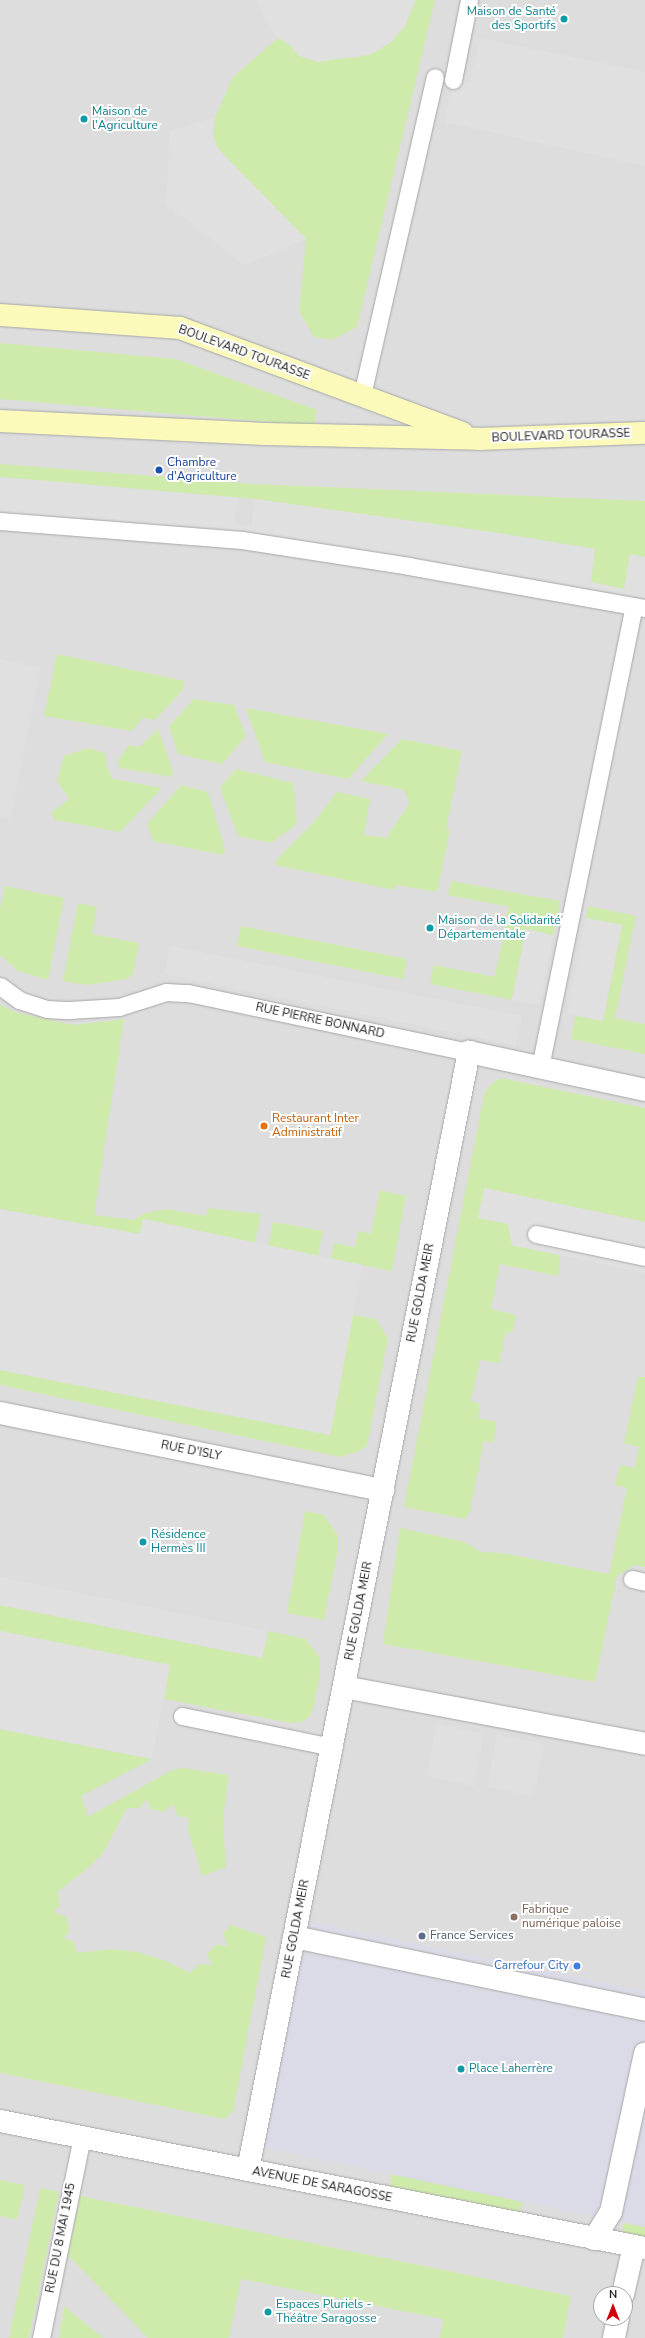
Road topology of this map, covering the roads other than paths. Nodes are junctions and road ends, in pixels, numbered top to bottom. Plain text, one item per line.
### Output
1 (469, 0) edge
2 (435, 76) dead end
3 (453, 80) dead end
4 (0, 315) edge
5 (362, 395) junction
6 (0, 421) edge
7 (645, 433) edge
8 (478, 439) junction
9 (0, 521) edge
10 (640, 607) edge
11 (0, 986) edge
12 (469, 1052) junction
13 (540, 1067) junction
14 (645, 1090) edge
15 (536, 1234) dead end
16 (645, 1257) edge
17 (0, 1413) edge
18 (383, 1490) junction
19 (344, 1687) junction
20 (182, 1716) dead end
21 (645, 1744) edge
22 (332, 1746) junction
23 (294, 1937) junction
24 (645, 2010) edge
25 (645, 2054) edge
26 (0, 2121) edge
27 (82, 2137) junction
28 (248, 2170) junction
29 (594, 2239) junction
30 (640, 2247) edge
31 (627, 2286) edge
32 (616, 2326) edge
33 (41, 2338) edge
34 (614, 2338) edge

1 - 3 lane
2 - 5 lane
4 - 5 main road, BOULEVARD TOURASSE
5 - 8 main road, BOULEVARD TOURASSE
6 - 8 main road, BOULEVARD TOURASSE
7 - 8 main road, BOULEVARD TOURASSE
9 - 10 lane
10 - 13 lane
11 - 12 lane, RUE PIERRE BONNARD
12 - 13 street, RUE PIERRE BONNARD
12 - 18 street, RUE GOLDA MEIR
13 - 14 street, RUE PIERRE BONNARD
15 - 16 lane
17 - 18 street, RUE D'ISLY
18 - 19 street, RUE GOLDA MEIR
19 - 21 street
19 - 22 street, RUE GOLDA MEIR
20 - 22 lane
22 - 23 street, RUE GOLDA MEIR
23 - 24 street
23 - 28 street, RUE GOLDA MEIR
25 - 29 street
26 - 27 street, AVENUE DE SARAGOSSE
27 - 28 street, AVENUE DE SARAGOSSE
27 - 33 lane, RUE DU 8 MAI 1945
28 - 29 street, AVENUE DE SARAGOSSE
29 - 30 street, AVENUE DE SARAGOSSE
30 - 31 street
32 - 34 street

